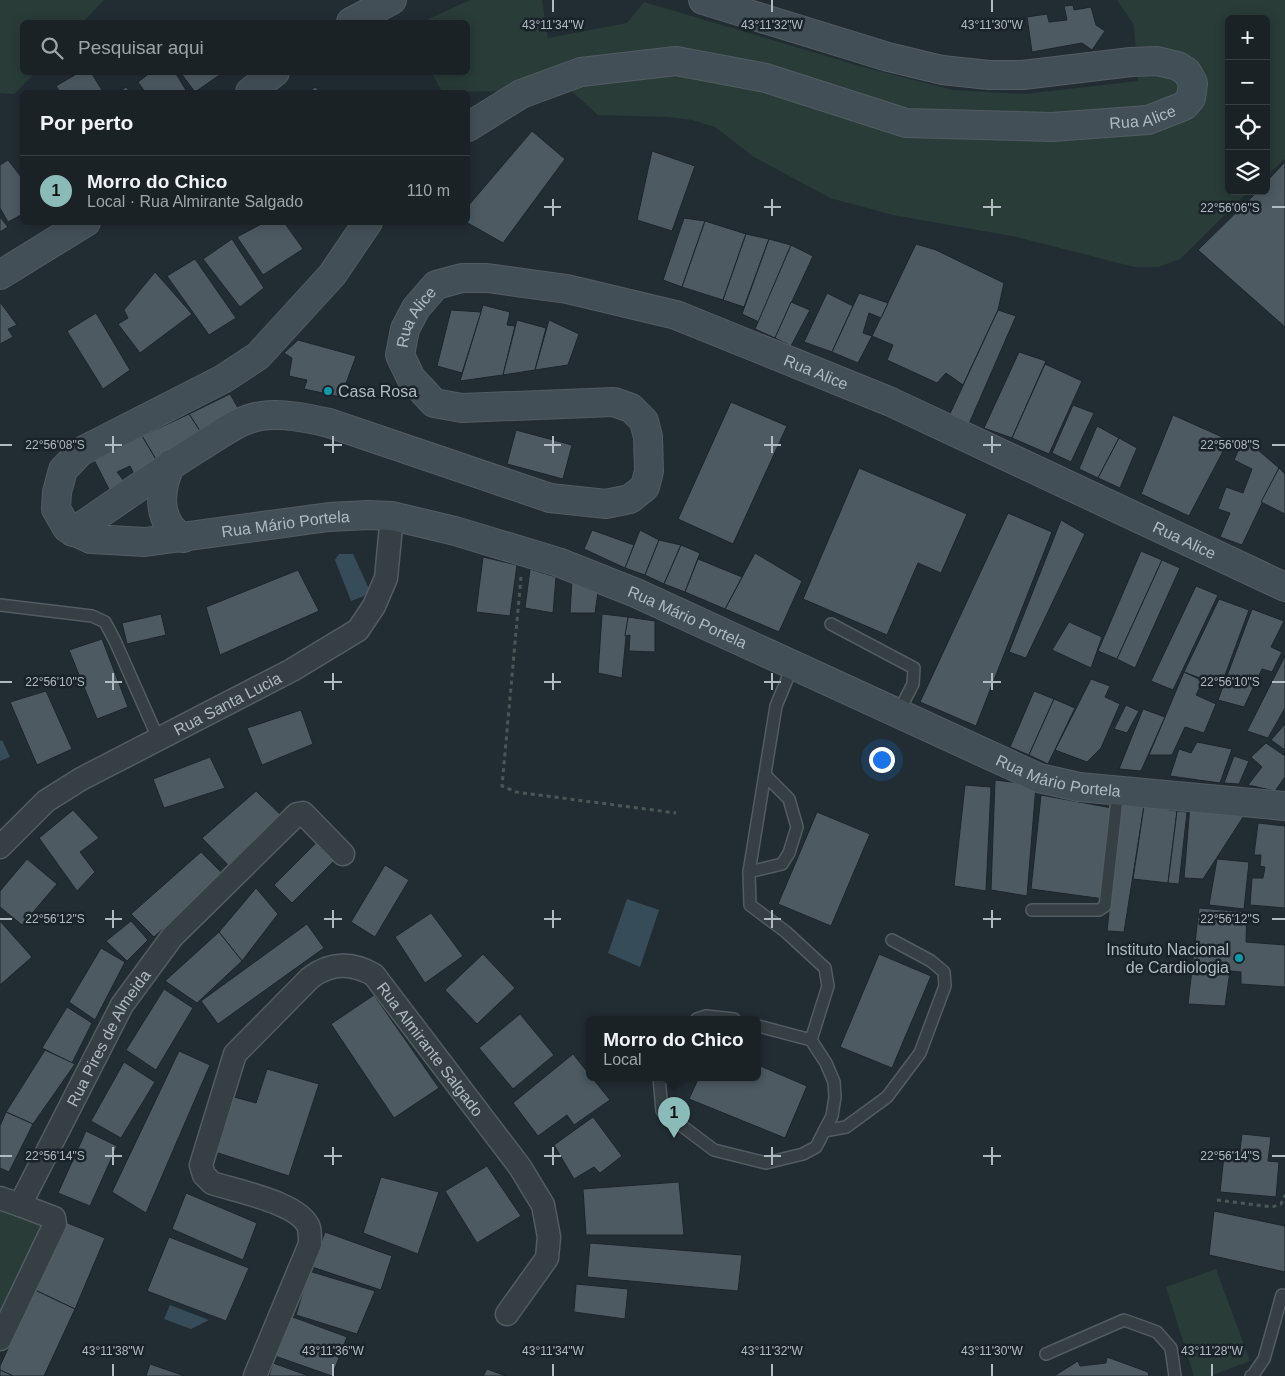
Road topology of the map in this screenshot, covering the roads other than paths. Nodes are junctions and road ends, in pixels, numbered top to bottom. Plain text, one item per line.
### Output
1 (392, 0) edge
2 (703, 0) edge
3 (355, 20) edge
4 (271, 75) edge
5 (252, 90) edge
6 (470, 126) edge
7 (81, 225) edge
8 (366, 225) edge
9 (0, 275) edge
10 (171, 464) junction
11 (392, 516) junction
12 (73, 532) junction
13 (183, 538) junction
14 (1285, 587) edge
15 (0, 605) edge
16 (831, 624) dead end
17 (793, 666) junction
18 (898, 713) junction
19 (158, 738) junction
20 (765, 775) junction
21 (1118, 790) junction
22 (1285, 806) edge
23 (0, 847) edge
24 (343, 854) dead end
25 (749, 872) junction
26 (1032, 910) dead end
27 (892, 940) dead end
28 (761, 1027) edge
29 (811, 1040) junction
30 (659, 1081) edge
31 (824, 1131) junction
32 (10, 1201) edge
33 (1282, 1295) dead end
34 (507, 1314) dead end
35 (0, 1339) edge
36 (1046, 1354) dead end
37 (255, 1376) edge
38 (1175, 1376) edge
39 (1250, 1376) edge

1 - 3 street
2 - 6 street, Rua Alice
4 - 5 street
7 - 9 street
8 - 12 street
10 - 12 street, Rua Alice
10 - 13 street
10 - 14 street, Rua Alice
11 - 13 street, Rua Mário Portela
11 - 17 street, Rua Mário Portela
11 - 19 street, Rua Santa Lucia
12 - 13 street, Rua Mário Portela
15 - 19 lane
16 - 18 lane
17 - 18 street, Rua Mário Portela
17 - 20 lane
18 - 21 street, Rua Mário Portela
19 - 23 street, Rua Santa Lucia
20 - 25 lane
20 - 25 lane
21 - 22 street, Rua Mário Portela
21 - 26 lane
24 - 32 street, Rua Pires de Almeida
25 - 29 lane
27 - 31 lane
28 - 29 lane
29 - 31 lane
30 - 31 lane
32 - 35 street, Rua Pires de Almeida
33 - 39 lane
34 - 37 street, Rua Almirante Salgado
36 - 38 lane

